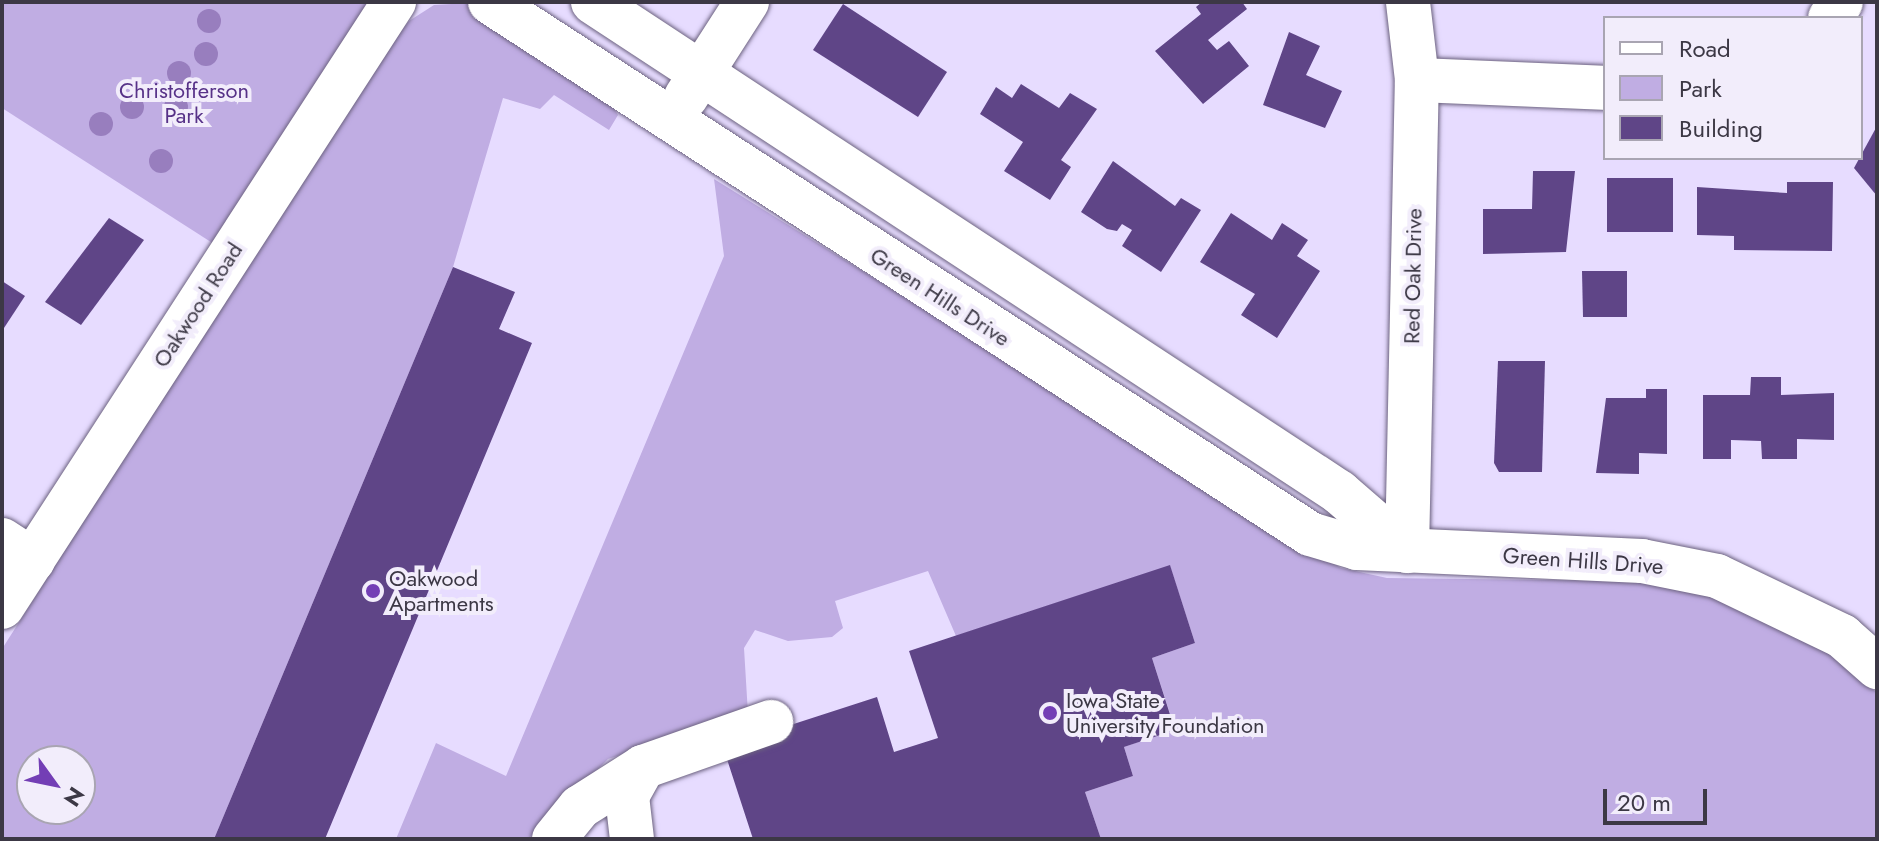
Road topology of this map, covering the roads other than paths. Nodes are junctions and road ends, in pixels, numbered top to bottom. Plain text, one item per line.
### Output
1 (394, 2) edge
2 (490, 2) edge
3 (593, 2) edge
4 (747, 2) edge
5 (1408, 2) edge
6 (701, 74) junction
7 (1417, 80) junction
8 (1603, 88) edge
9 (671, 120) junction
10 (1037, 293) junction
11 (1007, 340) junction
12 (18, 550) edge
13 (1407, 551) junction
14 (4, 601) edge
15 (1877, 667) edge
16 (771, 722) dead end
17 (643, 767) junction
18 (554, 839) edge
19 (632, 839) edge

1 - 12 street, Oakwood Road
2 - 9 street, Green Hills Drive
3 - 6 street
4 - 6 street
5 - 7 street, Red Oak Drive
6 - 9 street
6 - 10 street
7 - 8 street
7 - 13 street, Red Oak Drive
9 - 11 street, Green Hills Drive
10 - 11 street
10 - 13 street
11 - 13 street, Green Hills Drive
12 - 14 street, Oakwood Road
13 - 15 street, Green Hills Drive
16 - 17 street
17 - 18 street
17 - 19 street

